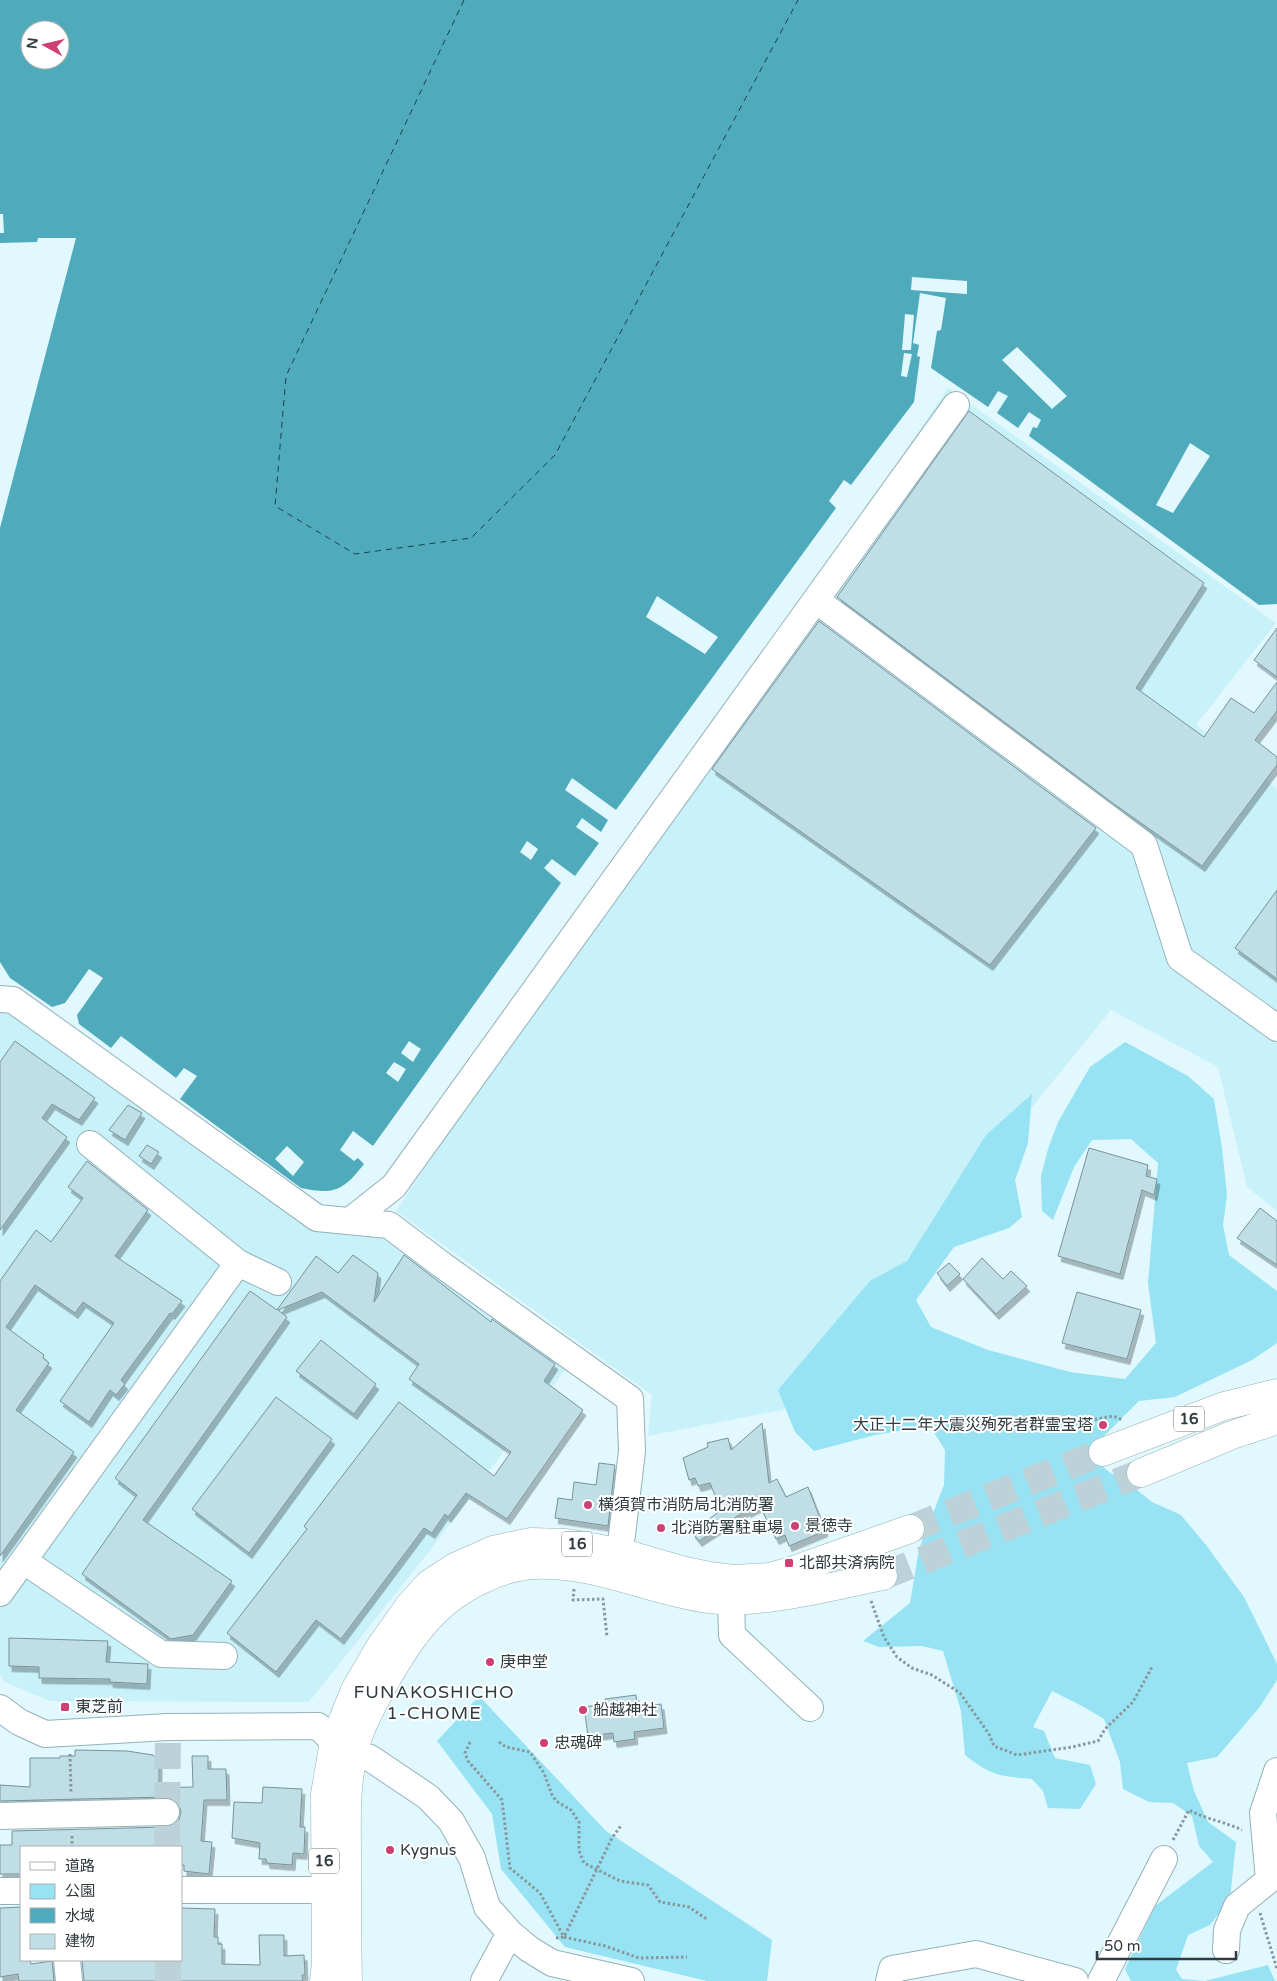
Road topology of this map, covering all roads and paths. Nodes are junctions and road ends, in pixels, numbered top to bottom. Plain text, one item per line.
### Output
1 (956, 405) dead end
2 (816, 600) junction
3 (0, 999) edge
4 (1277, 1028) edge
5 (90, 1144) dead end
6 (350, 1221) junction
7 (238, 1263) junction
8 (278, 1282) dead end
9 (1277, 1393) edge
10 (1202, 1414) junction
11 (1277, 1420) edge
12 (1128, 1422) dead end
13 (1075, 1423) dead end
14 (1213, 1444) junction
15 (1103, 1452) tunnel mouth
16 (1141, 1472) tunnel mouth
17 (910, 1529) tunnel mouth
18 (24, 1561) junction
19 (617, 1563) junction
20 (883, 1576) tunnel mouth
21 (575, 1583) dead end
22 (733, 1589) junction
23 (0, 1593) edge
24 (872, 1602) dead end
25 (607, 1637) dead end
26 (224, 1656) dead end
27 (1152, 1667) dead end
28 (0, 1708) edge
29 (810, 1708) dead end
30 (470, 1742) dead end
31 (499, 1742) dead end
32 (344, 1748) junction
33 (1277, 1772) edge
34 (166, 1812) dead end
35 (0, 1816) edge
36 (622, 1824) dead end
37 (1266, 1840) junction
38 (1164, 1859) joint
39 (597, 1869) junction
40 (182, 1890) edge
41 (324, 1890) junction
42 (0, 1891) edge
43 (20, 1891) edge
44 (1254, 1894) junction
45 (708, 1920) dead end
46 (510, 1933) junction
47 (564, 1937) junction
48 (547, 1940) dead end
49 (1226, 1950) dead end
50 (687, 1957) dead end
51 (67, 1961) edge
52 (1277, 1969) edge
53 (69, 1981) edge
54 (324, 1981) edge
55 (348, 1981) edge
56 (484, 1981) edge
57 (631, 1981) edge
58 (890, 1981) edge
59 (1075, 1981) edge
60 (1101, 1981) edge

1 - 2 street
2 - 4 street
2 - 6 street
3 - 6 street
5 - 7 street
6 - 19 street
7 - 8 street
7 - 18 street
9 - 10 highway, 16
10 - 14 highway, 16
10 - 15 highway, 16
11 - 14 highway, 16
12 - 13 path
14 - 16 highway, 16
17 - 22 highway, 16
18 - 23 street
18 - 26 street
19 - 22 highway, 16
19 - 32 highway, 16
20 - 22 highway, 16
21 - 25 path
22 - 29 street
24 - 27 path
28 - 32 street
30 - 47 path
31 - 39 path
32 - 41 highway, 16
32 - 46 street
32 - 55 highway, 16
33 - 37 street
34 - 35 street
36 - 39 path
37 - 38 path
37 - 44 street
38 - 60 street
39 - 45 path
39 - 47 path
40 - 41 street
41 - 54 highway, 16
42 - 43 street
44 - 49 street
44 - 52 path
46 - 56 street
46 - 57 street
47 - 48 path
47 - 50 path
51 - 53 street
58 - 59 street

